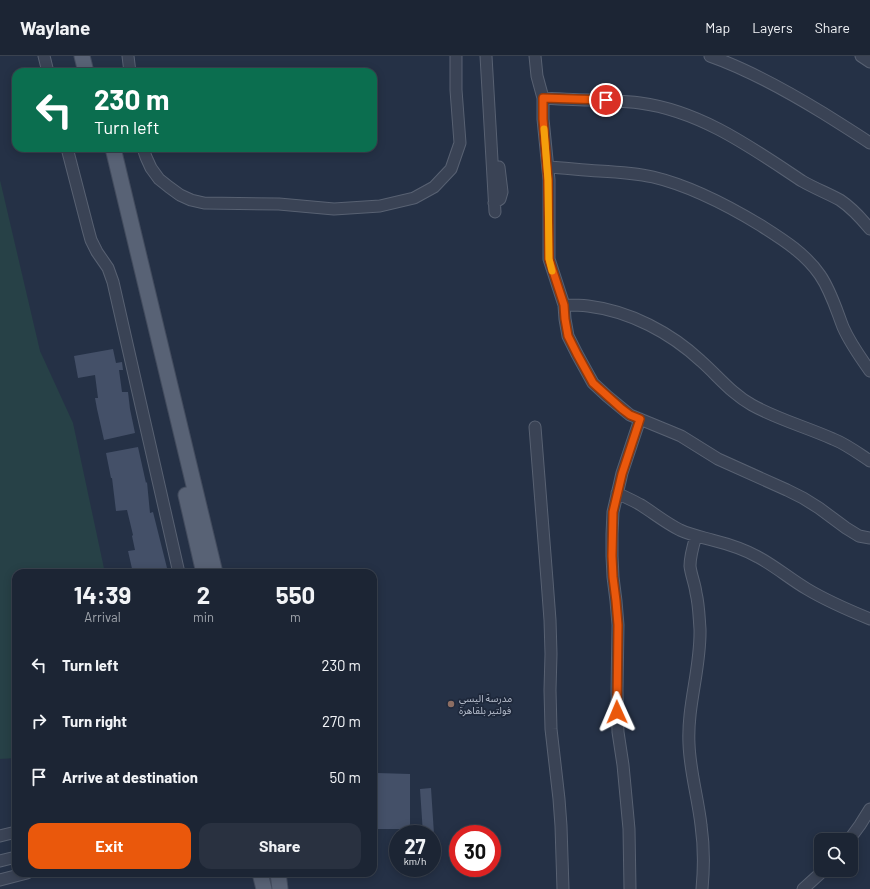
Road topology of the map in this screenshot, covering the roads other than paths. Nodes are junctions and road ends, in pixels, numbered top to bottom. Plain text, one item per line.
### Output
1 (44, 56) edge
2 (82, 56) edge
3 (92, 56) edge
4 (128, 56) edge
5 (456, 56) edge
6 (486, 56) edge
7 (493, 56) edge
8 (535, 56) edge
9 (710, 56) edge
10 (861, 56) edge
11 (870, 62) edge
12 (47, 68) edge
13 (85, 68) edge
14 (95, 68) edge
15 (130, 68) edge
16 (543, 98) junction
17 (870, 143) edge
18 (68, 152) edge
19 (105, 152) edge
20 (115, 152) edge
21 (144, 152) edge
22 (548, 167) junction
23 (870, 229) edge
24 (564, 305) junction
25 (870, 370) edge
26 (640, 419) junction
27 (535, 427) dead end
28 (870, 461) edge
29 (617, 493) junction
30 (696, 536) junction
31 (870, 538) edge
32 (178, 569) edge
33 (203, 569) edge
34 (214, 569) edge
35 (870, 619) edge
36 (870, 809) edge
37 (12, 833) edge
38 (854, 833) edge
39 (0, 836) edge
40 (12, 858) edge
41 (0, 861) edge
42 (12, 877) edge
43 (261, 877) edge
44 (278, 877) edge
45 (816, 877) edge
46 (0, 880) edge
47 (264, 889) edge
48 (280, 889) edge
49 (562, 889) edge
50 (630, 889) edge
51 (702, 889) edge
52 (803, 889) edge

1 - 12 street
2 - 13 main road
3 - 14 main road
4 - 15 street
5 - 21 street
6 - 7 street
8 - 16 street
9 - 17 street
10 - 11 street
16 - 22 street
16 - 23 street
18 - 32 street
19 - 33 main road
20 - 34 main road
22 - 24 street
22 - 25 street
24 - 26 street
24 - 28 street
26 - 29 street
26 - 31 street
27 - 49 street
29 - 30 street
29 - 50 street
30 - 35 street
30 - 51 street
36 - 38 street
37 - 39 street
40 - 41 street
42 - 46 street
43 - 47 main road
44 - 48 main road
45 - 52 street

